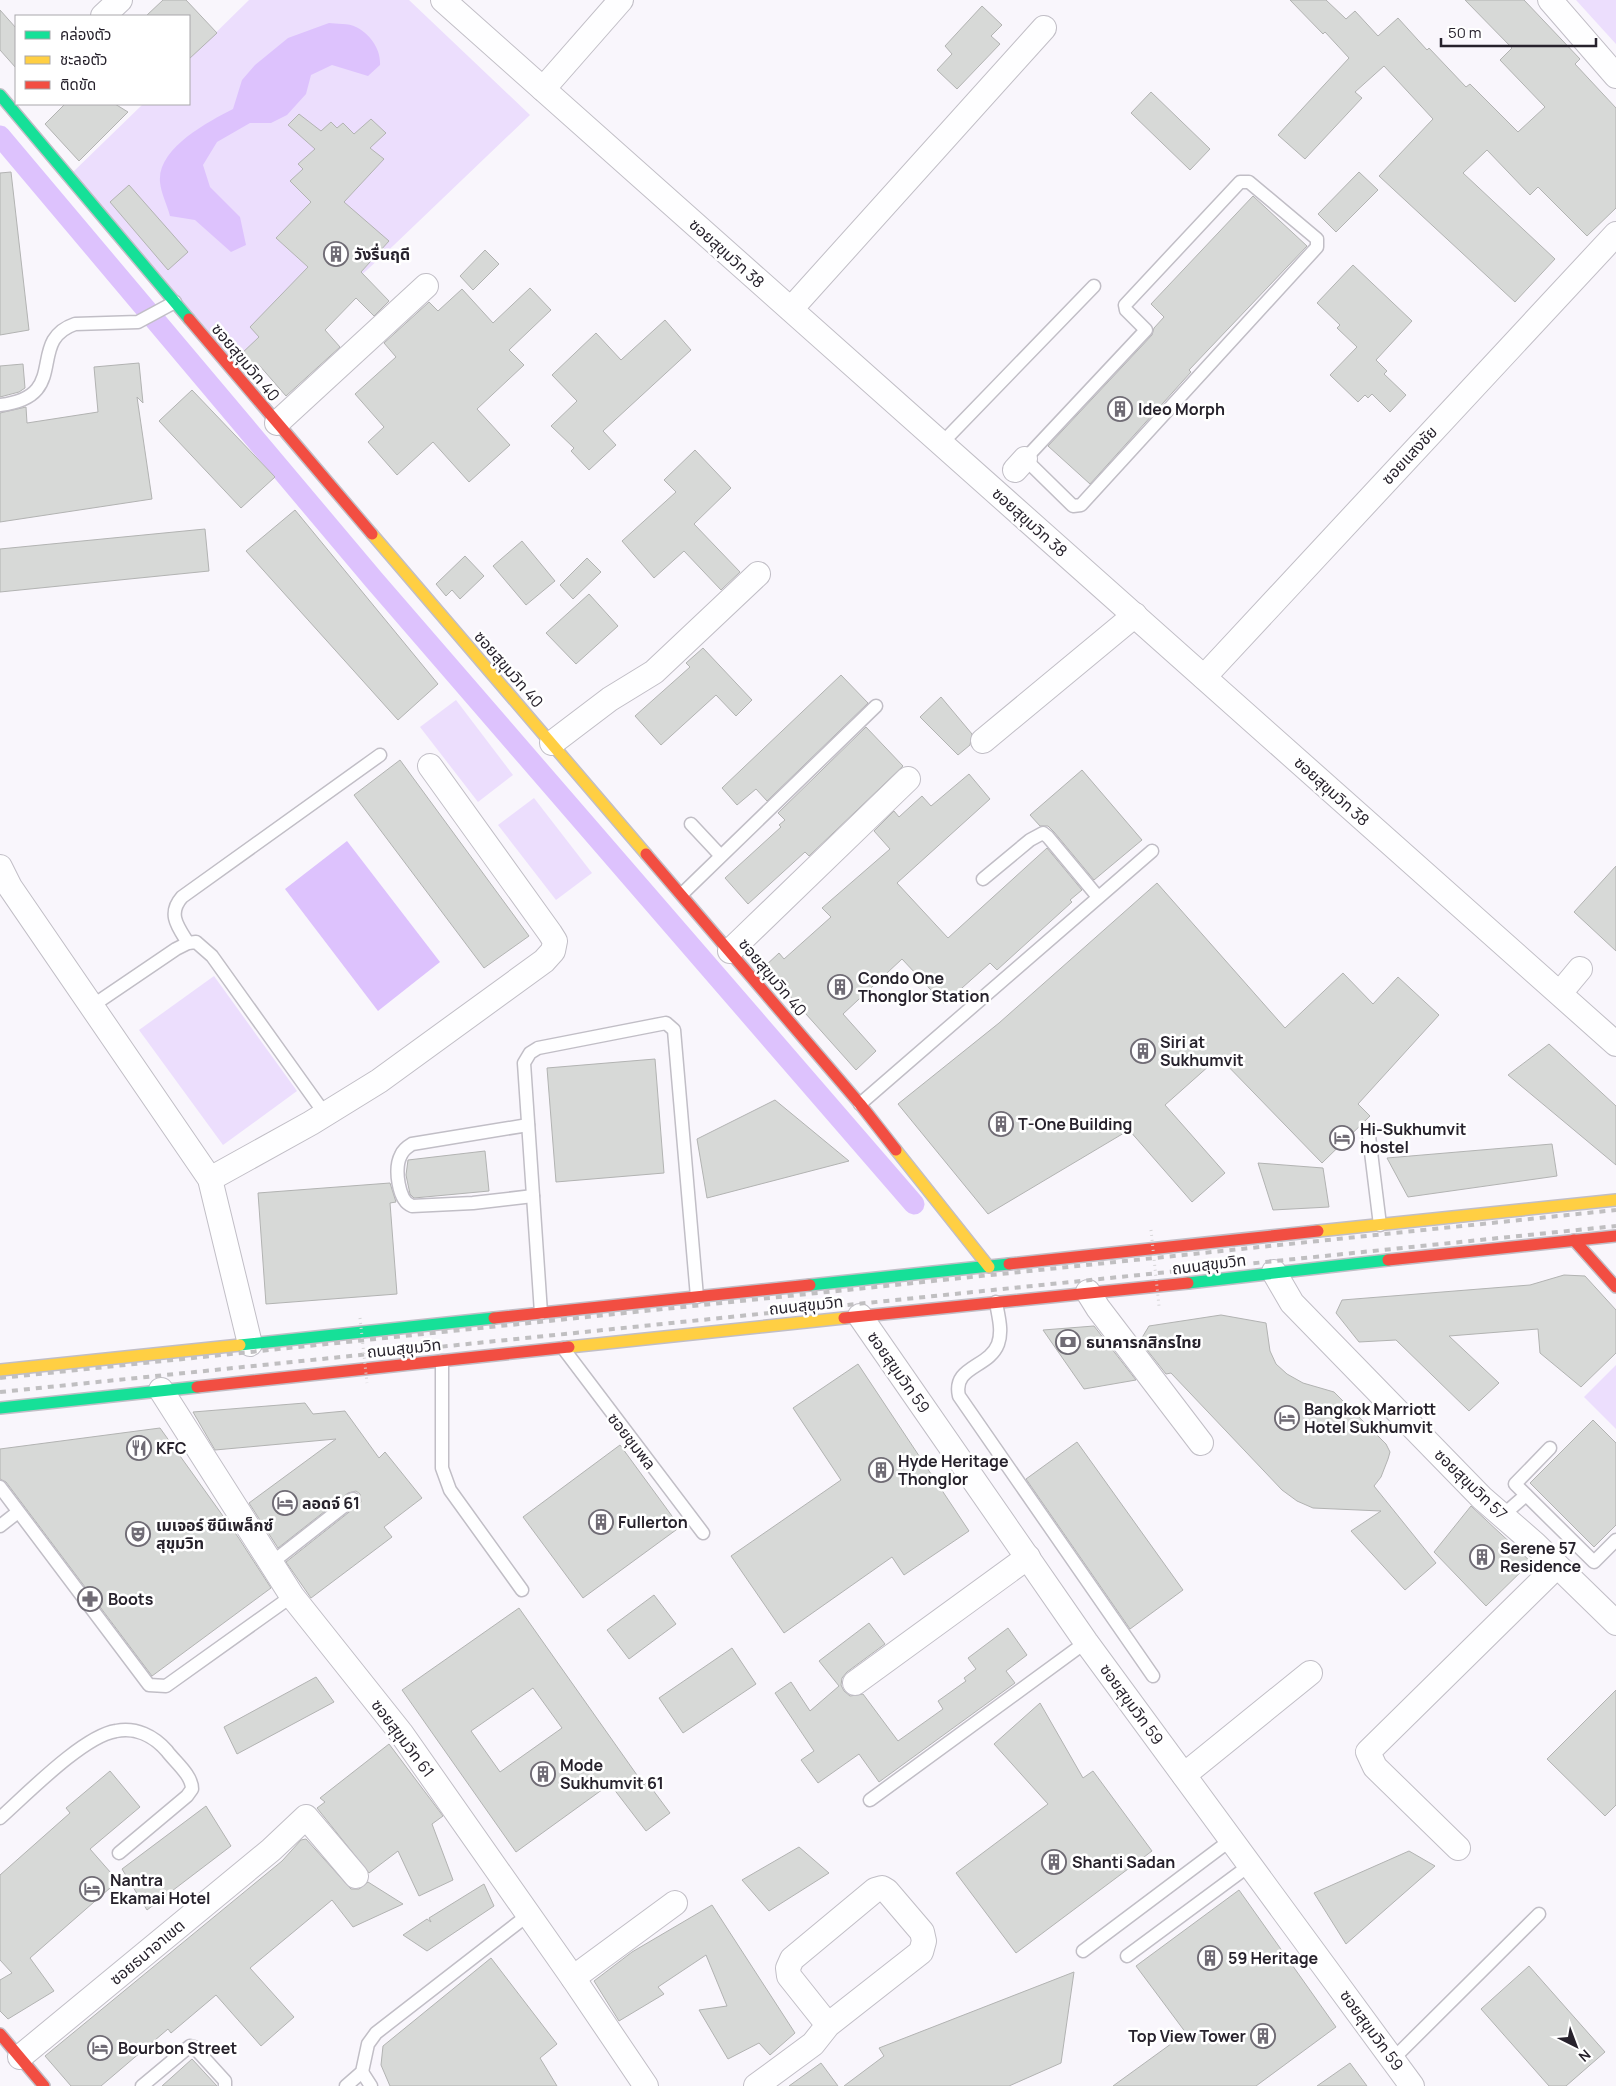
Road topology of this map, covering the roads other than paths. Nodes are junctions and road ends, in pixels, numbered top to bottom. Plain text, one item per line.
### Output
1 (120, 0) edge
2 (443, 0) edge
3 (621, 0) edge
4 (1550, 0) edge
5 (104, 15) edge
6 (1044, 28) dead end
7 (1616, 76) edge
8 (543, 89) junction
9 (8, 100) edge
10 (1616, 234) edge
11 (426, 286) dead end
12 (1094, 286) dead end
13 (174, 303) junction
14 (791, 309) junction
15 (0, 405) edge
16 (277, 424) junction
17 (942, 443) junction
18 (1008, 476) junction
19 (758, 574) dead end
20 (1134, 615) junction
21 (1204, 677) junction
22 (876, 706) dead end
23 (983, 741) dead end
24 (552, 743) junction
25 (380, 755) dead end
26 (430, 766) dead end
27 (908, 779) dead end
28 (691, 824) dead end
29 (1152, 850) dead end
30 (720, 855) junction
31 (0, 867) edge
32 (982, 879) dead end
33 (682, 894) junction
34 (1098, 897) junction
35 (188, 943) junction
36 (730, 951) junction
37 (1580, 969) dead end
38 (1560, 994) junction
39 (92, 1006) junction
40 (1613, 1036) edge
41 (860, 1104) junction
42 (325, 1114) junction
43 (528, 1125) junction
44 (1369, 1136) dead end
45 (210, 1179) junction
46 (533, 1196) junction
47 (1612, 1204) edge
48 (1380, 1225) junction
49 (1614, 1235) edge
50 (1573, 1236) junction
51 (990, 1272) junction
52 (1274, 1272) junction
53 (1616, 1287) edge
54 (1088, 1292) junction
55 (697, 1297) junction
56 (995, 1297) junction
57 (540, 1313) junction
58 (860, 1316) junction
59 (250, 1344) junction
60 (563, 1348) junction
61 (442, 1360) junction
62 (0, 1370) edge
63 (160, 1386) junction
64 (0, 1408) edge
65 (1200, 1443) dead end
66 (1550, 1448) dead end
67 (0, 1486) edge
68 (1526, 1495) junction
69 (353, 1499) dead end
70 (4, 1504) edge
71 (18, 1512) junction
72 (1502, 1516) junction
73 (0, 1526) edge
74 (703, 1533) dead end
75 (1616, 1540) edge
76 (263, 1557) junction
77 (1028, 1557) junction
78 (1557, 1566) junction
79 (522, 1590) dead end
80 (292, 1596) junction
81 (1616, 1624) edge
82 (1086, 1642) junction
83 (1310, 1673) dead end
84 (1153, 1676) dead end
85 (855, 1683) dead end
86 (1184, 1775) junction
87 (870, 1800) dead end
88 (0, 1818) edge
89 (1232, 1839) junction
90 (1458, 1848) dead end
91 (119, 1853) dead end
92 (1250, 1864) junction
93 (356, 1876) dead end
94 (675, 1903) dead end
95 (1539, 1914) dead end
96 (528, 1915) junction
97 (1082, 1951) dead end
98 (1127, 1956) dead end
99 (573, 1978) junction
100 (828, 2025) junction
101 (0, 2034) edge
102 (20, 2057) junction
103 (1393, 2059) junction
104 (362, 2072) junction
105 (44, 2086) edge
106 (142, 2086) edge
107 (225, 2086) edge
108 (346, 2086) edge
109 (371, 2086) edge
110 (646, 2086) edge
111 (756, 2086) edge
112 (1412, 2086) edge

1 - 5 street
2 - 8 street, ซอยสุขุมวิท 38
3 - 8 street
4 - 7 street
6 - 14 street
8 - 14 street, ซอยสุขุมวิท 38
9 - 13 main road, ซอยสุขุมวิท 40
10 - 21 street, ซอยแสงชัย
11 - 16 street
12 - 17 lane
13 - 15 lane
13 - 16 main road, ซอยสุขุมวิท 40
14 - 17 street, ซอยสุขุมวิท 38
16 - 24 main road, ซอยสุขุมวิท 40
17 - 18 street, ซอยสุขุมวิท 38
18 - 18 lane
18 - 20 street, ซอยสุขุมวิท 38
19 - 24 street
20 - 21 street, ซอยสุขุมวิท 38
20 - 23 street
21 - 38 street, ซอยสุขุมวิท 38
22 - 30 lane
24 - 33 main road, ซอยสุขุมวิท 40
25 - 35 lane
26 - 42 street
27 - 36 street
28 - 30 lane
29 - 34 lane
30 - 33 lane
31 - 39 street
32 - 34 lane
33 - 36 main road, ซอยสุขุมวิท 40
34 - 41 lane
35 - 39 lane
35 - 42 lane
36 - 41 main road, ซอยสุขุมวิท 40
37 - 38 street
38 - 40 street, ซอยสุขุมวิท 38
39 - 45 street
41 - 51 main road, ซอยสุขุมวิท 40
42 - 45 street
43 - 46 lane
43 - 46 lane
43 - 55 lane
44 - 48 lane
45 - 59 street
46 - 57 lane
47 - 48 main road, ถนนสุขุมวิท
48 - 51 main road, ถนนสุขุมวิท
49 - 50 main road, ถนนสุขุมวิท
50 - 52 main road, ถนนสุขุมวิท
50 - 53 main road
51 - 55 main road, ถนนสุขุมวิท
52 - 54 main road, ถนนสุขุมวิท
52 - 72 street, ซอยสุขุมวิท 57
54 - 56 main road, ถนนสุขุมวิท
54 - 65 street
55 - 57 main road, ถนนสุขุมวิท
56 - 58 main road, ถนนสุขุมวิท
56 - 84 lane
57 - 59 main road, ถนนสุขุมวิท
58 - 60 main road, ถนนสุขุมวิท
58 - 77 street, ซอยสุขุมวิท 59
59 - 62 main road, ถนนสุขุมวิท
60 - 61 main road, ถนนสุขุมวิท
60 - 74 lane, ซอยชุมพล
61 - 63 main road, ถนนสุขุมวิท
61 - 79 lane
63 - 64 main road, ถนนสุขุมวิท
63 - 76 street, ซอยสุขุมวิท 61
66 - 68 lane
67 - 70 lane
68 - 72 lane
68 - 75 lane
69 - 76 lane
70 - 71 lane
71 - 73 lane
71 - 80 lane
72 - 78 street, ซอยสุขุมวิท 57
76 - 80 street, ซอยสุขุมวิท 61
77 - 82 street, ซอยสุขุมวิท 59
77 - 85 street
78 - 81 street, ซอยสุขุมวิท 57
78 - 90 street
80 - 96 street, ซอยสุขุมวิท 61
82 - 86 street, ซอยสุขุมวิท 59
82 - 87 lane
83 - 86 street
86 - 89 street, ซอยสุขุมวิท 59
88 - 91 lane
89 - 92 street, ซอยสุขุมวิท 59
89 - 97 lane
92 - 98 lane
92 - 103 street, ซอยสุขุมวิท 59
93 - 102 street, ซอยธนาอาเขต
94 - 99 street
95 - 103 lane
96 - 99 street, ซอยสุขุมวิท 61
96 - 104 lane
99 - 110 street, ซอยสุขุมวิท 61
100 - 100 street
100 - 111 street
101 - 102 main road
102 - 105 main road
103 - 112 street, ซอยสุขุมวิท 59
104 - 108 lane
104 - 109 lane
106 - 107 lane

